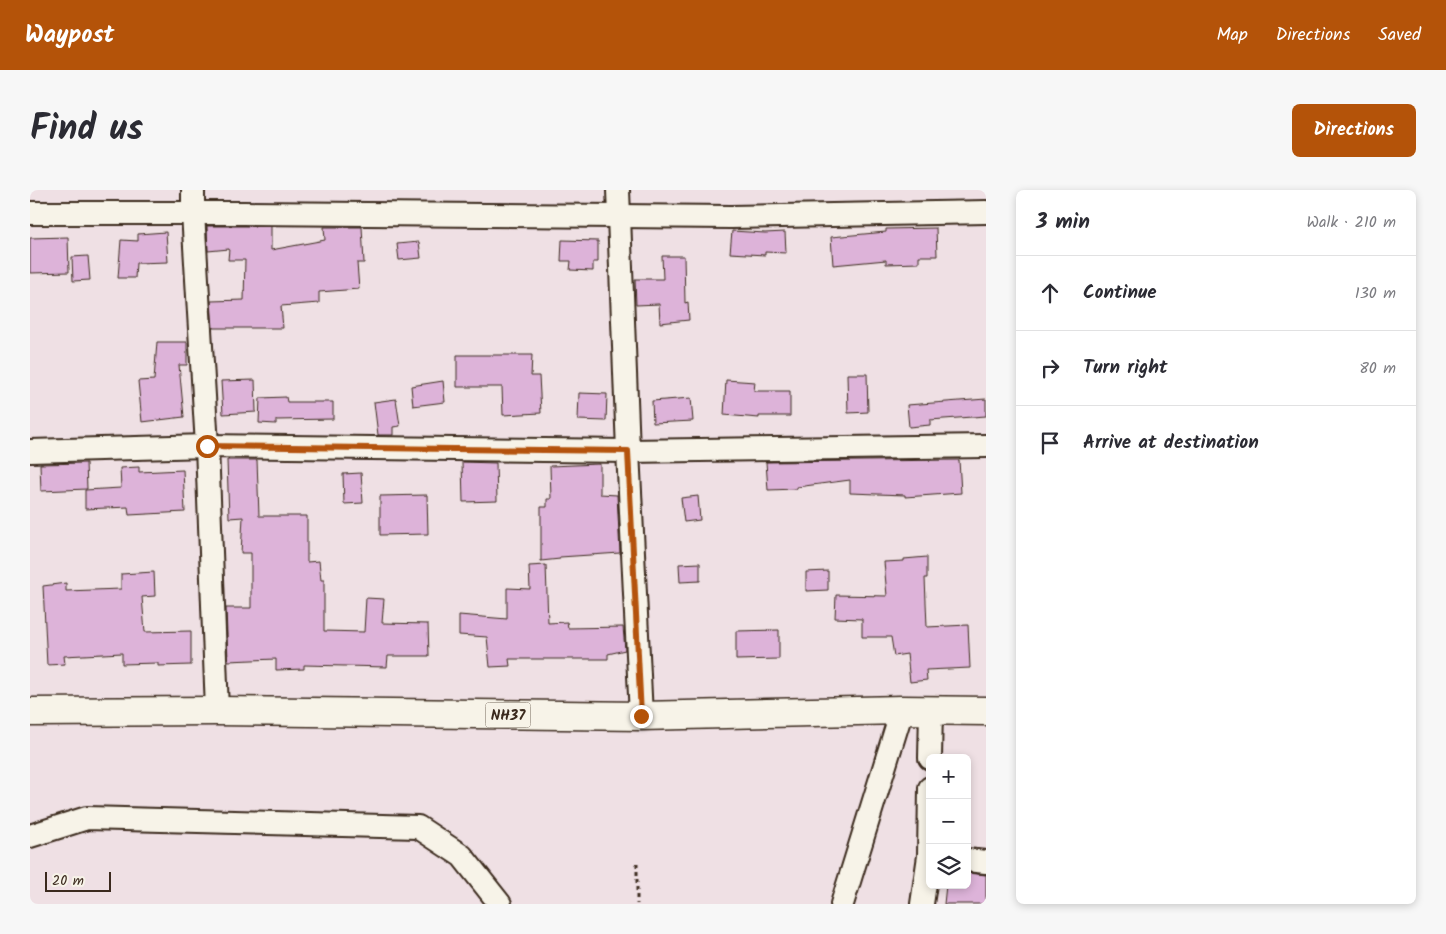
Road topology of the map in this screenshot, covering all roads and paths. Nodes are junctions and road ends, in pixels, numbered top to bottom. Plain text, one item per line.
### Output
1 (193, 190) edge
2 (618, 190) edge
3 (986, 212) edge
4 (30, 213) edge
5 (193, 213) junction
6 (619, 216) junction
7 (207, 446) junction
8 (986, 446) edge
9 (30, 451) edge
10 (628, 451) junction
11 (902, 710) junction
12 (931, 710) junction
13 (217, 711) junction
14 (30, 712) edge
15 (986, 712) edge
16 (641, 716) junction
17 (930, 754) edge
18 (930, 799) edge
19 (30, 836) edge
20 (929, 844) edge
21 (971, 860) edge
22 (986, 862) edge
23 (637, 863) dead end
24 (926, 877) edge
25 (500, 904) edge
26 (637, 904) edge
27 (842, 904) edge
28 (922, 904) edge

1 - 5 street
2 - 6 street
3 - 6 street
4 - 5 street
5 - 6 street
5 - 7 street
6 - 10 street
7 - 9 street
7 - 10 street
7 - 13 street
8 - 10 street
10 - 16 street
11 - 12 highway, NH37
11 - 16 highway, NH37
11 - 27 street
12 - 15 highway, NH37
12 - 17 street
13 - 14 highway, NH37
13 - 16 highway, NH37
18 - 20 street
19 - 25 street
21 - 22 street
23 - 26 path
24 - 28 street

